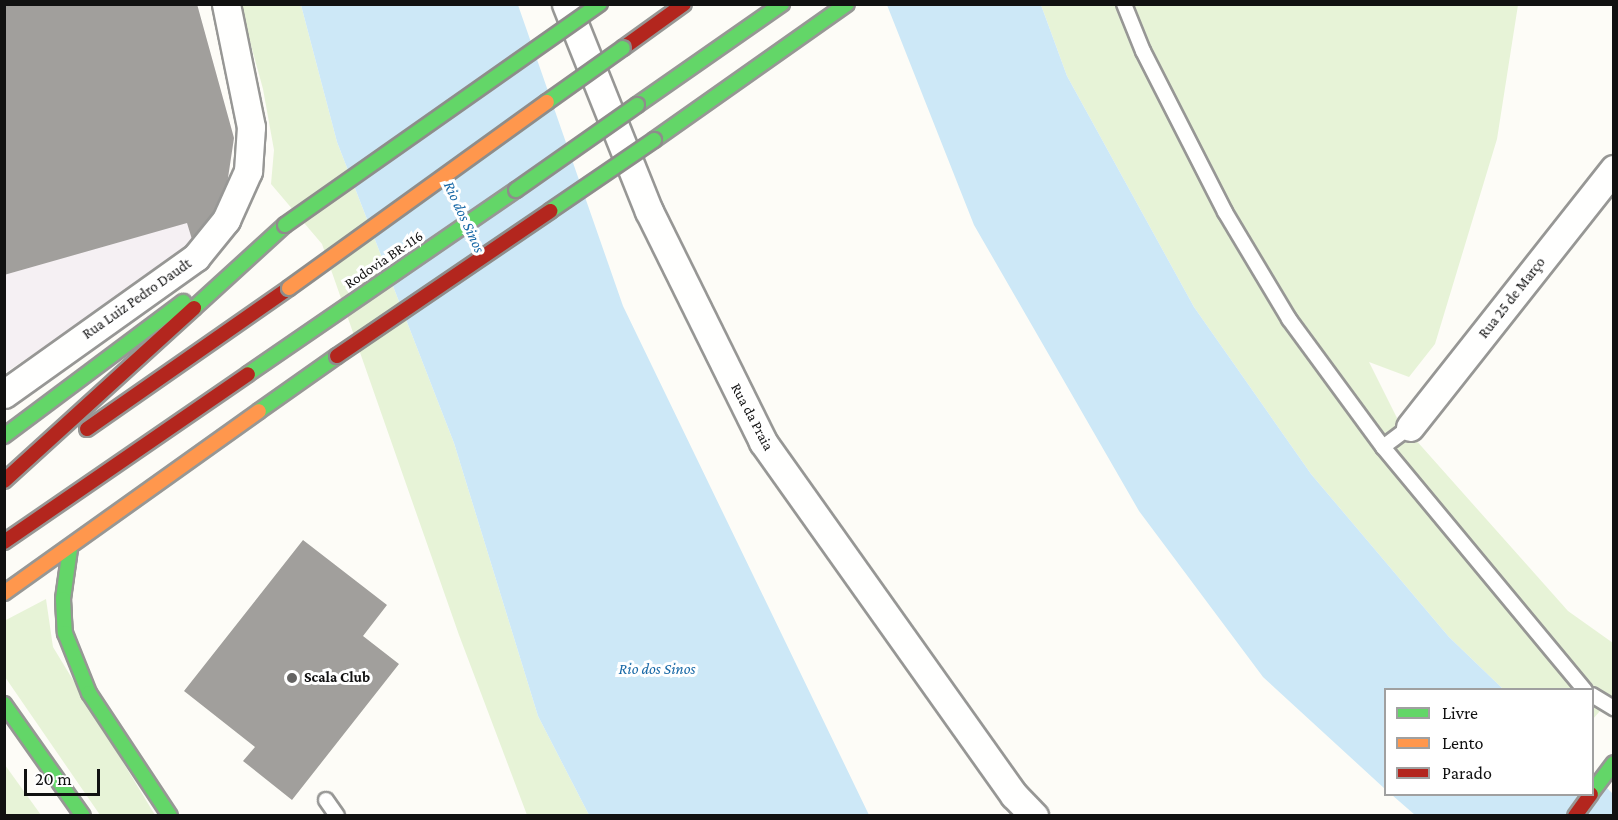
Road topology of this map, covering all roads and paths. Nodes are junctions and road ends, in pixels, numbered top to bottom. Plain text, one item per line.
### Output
1 (226, 4) edge
2 (566, 4) edge
3 (600, 4) edge
4 (684, 4) edge
5 (782, 4) edge
6 (847, 4) edge
7 (1124, 4) edge
8 (1614, 169) edge
9 (285, 225) junction
10 (4, 394) edge
11 (1410, 427) joint
12 (4, 436) edge
13 (1383, 447) junction
14 (4, 481) edge
15 (4, 487) edge
16 (4, 542) edge
17 (70, 549) junction
18 (4, 593) edge
19 (1583, 688) edge
20 (1594, 696) edge
21 (6, 705) edge
22 (1614, 708) edge
23 (1610, 768) edge
24 (1594, 790) edge
25 (1590, 796) edge
26 (326, 800) dead end
27 (83, 816) edge
28 (170, 816) edge
29 (337, 816) edge
30 (1034, 816) edge
31 (1575, 816) edge

1 - 10 street, Rua Luiz Pedro Daudt
2 - 30 street, Rua da Praia
3 - 9 main road, bridge
4 - 15 main road, Rodovia BR-116, bridge
5 - 16 main road, Rodovia BR-116, bridge
6 - 17 main road, bridge
7 - 13 lane
8 - 11 street, Rua 25 de Março
9 - 12 main road
9 - 14 main road
11 - 13 lane
13 - 19 lane
17 - 18 main road
17 - 28 main road
20 - 22 lane
21 - 27 main road
23 - 24 main road
25 - 31 main road
26 - 29 lane

